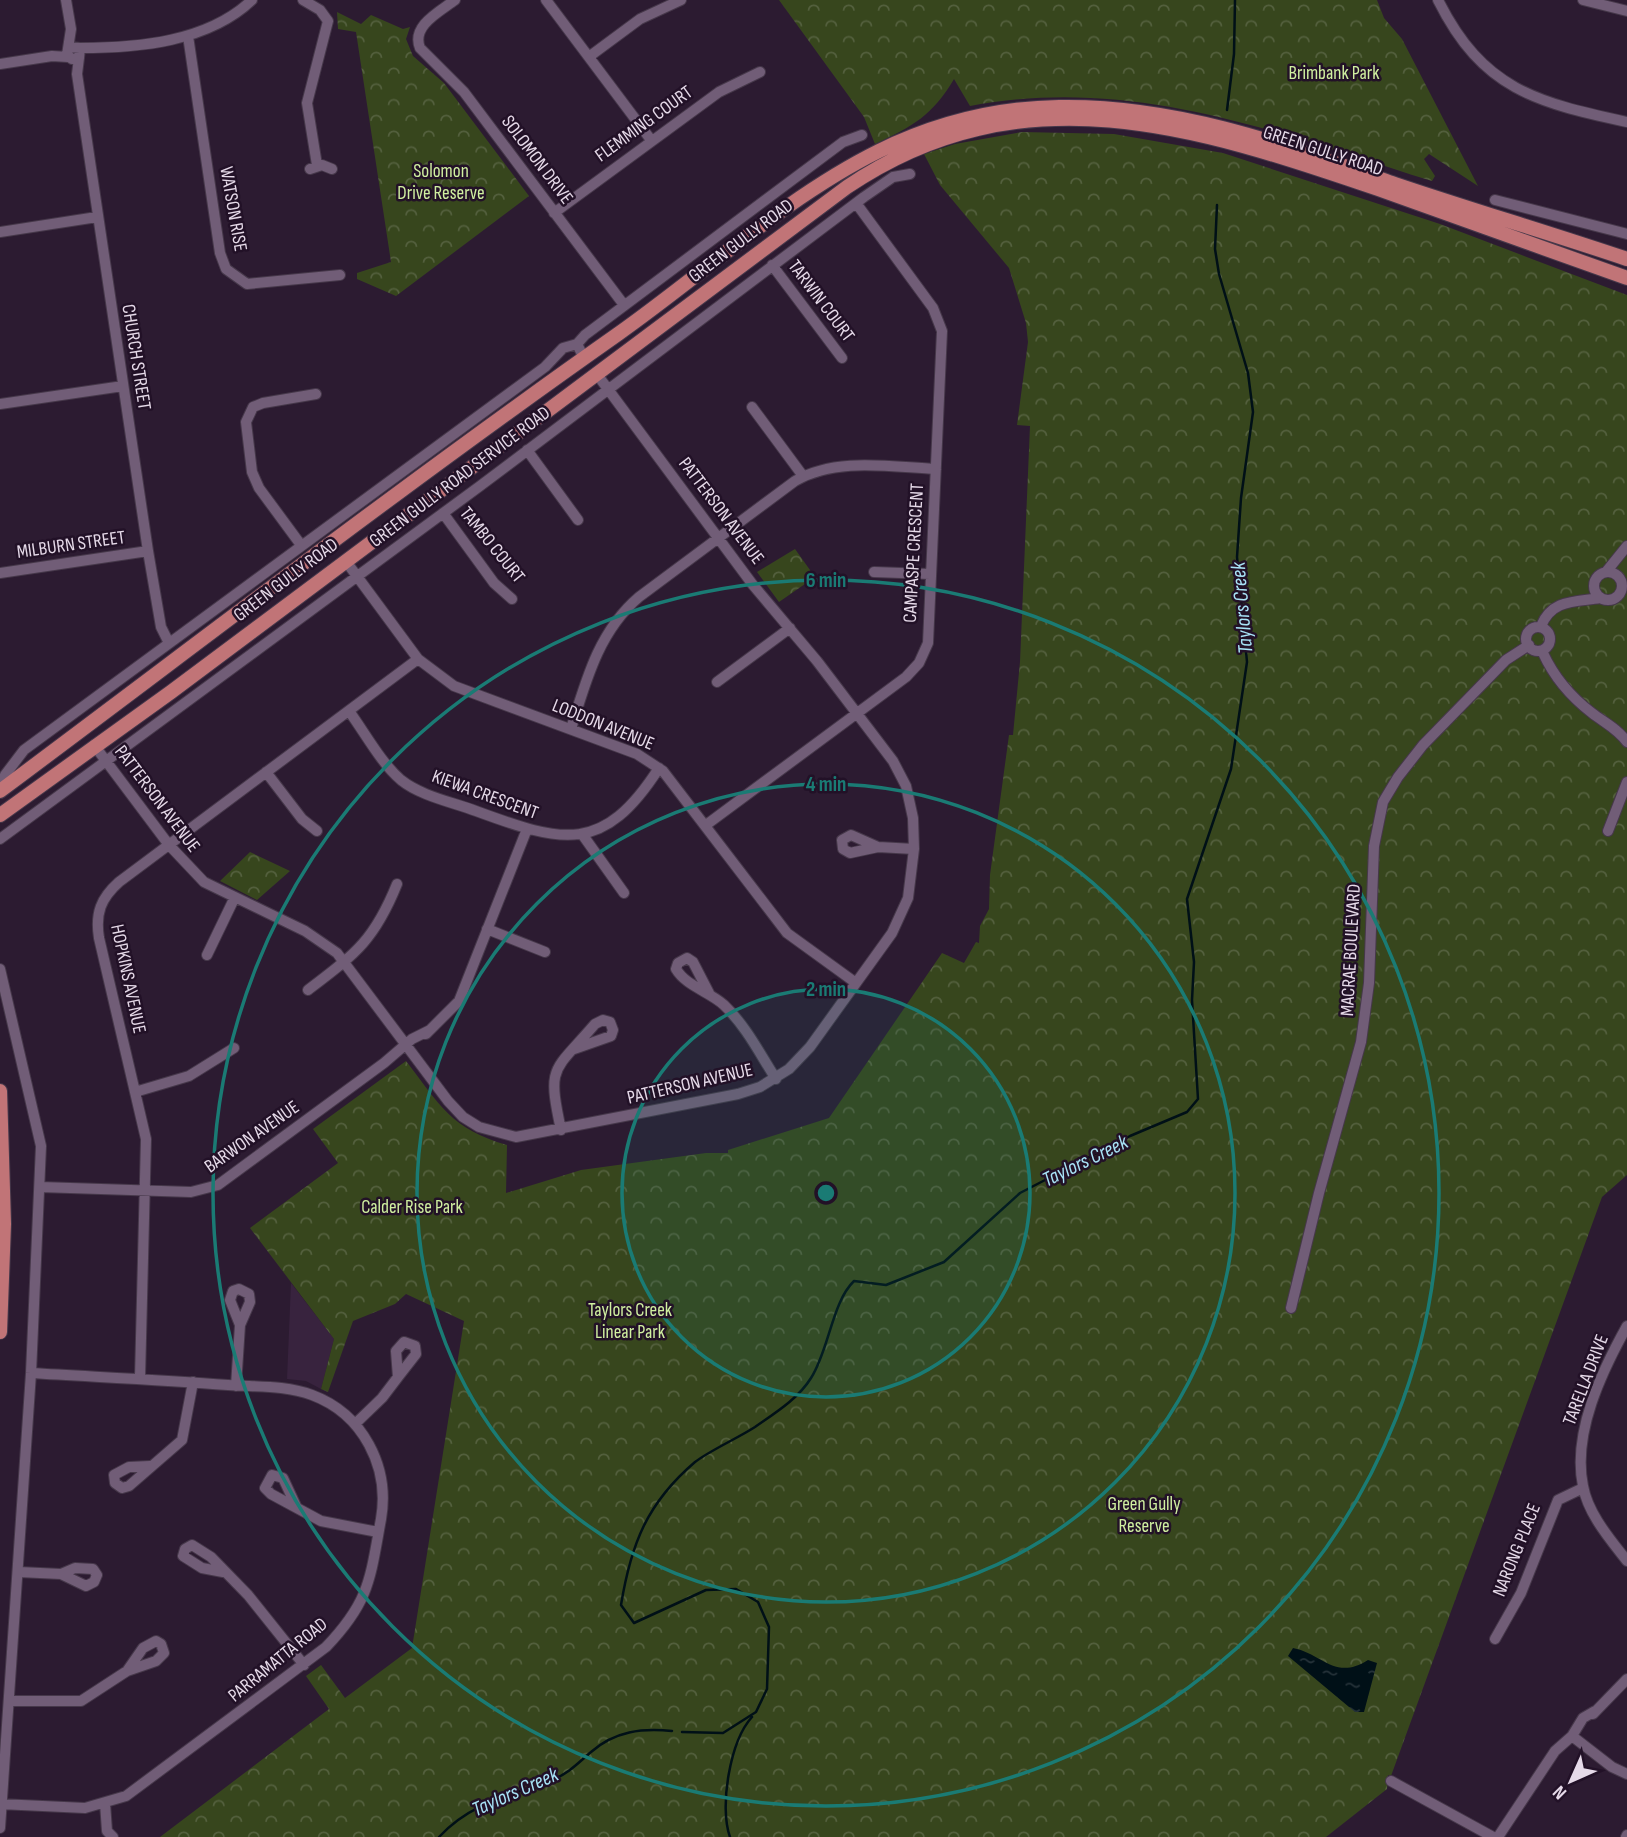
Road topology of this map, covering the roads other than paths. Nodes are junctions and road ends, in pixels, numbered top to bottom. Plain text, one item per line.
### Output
1 (66, 0) edge
2 (252, 0) edge
3 (303, 0) edge
4 (455, 0) edge
5 (546, 0) edge
6 (681, 0) edge
7 (1438, 0) edge
8 (1583, 0) edge
9 (1627, 11) edge
10 (188, 36) junction
11 (74, 52) junction
12 (590, 56) junction
13 (0, 64) edge
14 (760, 72) dead end
15 (1627, 122) edge
16 (862, 135) dead end
17 (651, 140) junction
18 (332, 169) dead end
19 (910, 174) dead end
20 (1495, 200) dead end
21 (856, 203) junction
22 (554, 213) junction
23 (97, 217) junction
24 (0, 232) edge
25 (1627, 234) edge
26 (1627, 259) edge
27 (772, 265) junction
28 (340, 275) dead end
29 (1627, 278) edge
30 (624, 305) junction
31 (580, 350) junction
32 (842, 358) dead end
33 (596, 373) junction
34 (123, 386) junction
35 (607, 388) junction
36 (316, 394) dead end
37 (0, 404) edge
38 (752, 407) dead end
39 (527, 450) junction
40 (936, 469) junction
41 (803, 476) junction
42 (443, 513) junction
43 (578, 520) dead end
44 (323, 529) junction
45 (719, 538) junction
46 (333, 543) junction
47 (301, 545) junction
48 (1627, 547) edge
49 (148, 551) junction
50 (345, 560) junction
51 (874, 572) dead end
52 (1605, 572) junction
53 (0, 573) edge
54 (930, 574) junction
55 (357, 576) junction
56 (1620, 580) junction
57 (1594, 585) junction
58 (1600, 598) junction
59 (512, 599) dead end
60 (1580, 599) junction
61 (1541, 626) junction
62 (790, 628) junction
63 (169, 643) junction
64 (1529, 645) junction
65 (1543, 653) junction
66 (418, 659) junction
67 (717, 682) dead end
68 (349, 711) junction
69 (858, 712) junction
70 (570, 729) junction
71 (1627, 742) edge
72 (94, 745) junction
73 (106, 760) junction
74 (659, 768) junction
75 (267, 772) junction
76 (1627, 782) edge
77 (1, 790) edge
78 (0, 815) edge
79 (706, 825) junction
80 (527, 829) junction
81 (317, 831) dead end
82 (1608, 831) dead end
83 (582, 834) junction
84 (0, 839) edge
85 (169, 845) junction
86 (878, 847) dead end
87 (914, 849) junction
88 (397, 884) dead end
89 (624, 893) dead end
90 (234, 899) junction
91 (487, 929) junction
92 (545, 952) dead end
93 (207, 955) dead end
94 (346, 962) junction
95 (0, 969) edge
96 (856, 983) junction
97 (308, 990) dead end
98 (709, 993) dead end
99 (407, 1046) junction
100 (234, 1048) dead end
101 (574, 1049) dead end
102 (776, 1079) junction
103 (0, 1091) edge
104 (135, 1092) junction
105 (561, 1130) junction
106 (40, 1187) junction
107 (145, 1191) junction
108 (1291, 1308) dead end
109 (0, 1309) edge
110 (240, 1325) dead end
111 (1627, 1326) edge
112 (0, 1332) edge
113 (31, 1373) junction
114 (398, 1377) dead end
115 (140, 1378) junction
116 (192, 1382) junction
117 (236, 1386) junction
118 (355, 1424) junction
119 (150, 1466) dead end
120 (1583, 1488) junction
121 (296, 1506) dead end
122 (379, 1532) junction
123 (1627, 1561) edge
124 (19, 1572) junction
125 (223, 1572) dead end
126 (61, 1574) dead end
127 (1495, 1639) dead end
128 (303, 1665) junction
129 (127, 1671) dead end
130 (1627, 1679) edge
131 (10, 1701) junction
132 (1575, 1738) junction
133 (1627, 1773) edge
134 (1391, 1781) dead end
135 (105, 1803) junction
136 (1, 1805) edge
137 (0, 1828) edge
138 (108, 1835) edge
139 (1495, 1837) edge

1 - 11 street, CHURCH STREET
2 - 10 street
3 - 18 street
4 - 22 street, SOLOMON DRIVE
5 - 12 street
6 - 12 street
7 - 15 street
8 - 9 street
10 - 11 street
10 - 28 street, WATSON RISE
11 - 13 street
11 - 23 street, CHURCH STREET
12 - 17 street
14 - 17 street, FLEMMING COURT
16 - 30 street, GREEN GULLY ROAD SERVICE ROAD
17 - 22 street, FLEMMING COURT
19 - 21 street, GREEN GULLY ROAD SERVICE ROAD
20 - 25 street
21 - 27 street, GREEN GULLY ROAD SERVICE ROAD
21 - 40 street, CAMPASPE CRESCENT
22 - 30 street, SOLOMON DRIVE
23 - 24 street
23 - 34 street, CHURCH STREET
26 - 31 main road, GREEN GULLY ROAD
27 - 32 street, TARWIN COURT
27 - 35 street, GREEN GULLY ROAD SERVICE ROAD
29 - 33 main road, GREEN GULLY ROAD
30 - 31 street, GREEN GULLY ROAD SERVICE ROAD
31 - 33 main road
31 - 44 street, GREEN GULLY ROAD SERVICE ROAD
31 - 46 main road, GREEN GULLY ROAD
33 - 35 street, PATTERSON AVENUE
33 - 50 main road, GREEN GULLY ROAD
34 - 37 street
34 - 49 street, CHURCH STREET
35 - 39 street, GREEN GULLY ROAD SERVICE ROAD
35 - 45 street, PATTERSON AVENUE
36 - 47 street
38 - 41 street
39 - 42 street, GREEN GULLY ROAD SERVICE ROAD
39 - 43 street
40 - 41 street
40 - 54 street, CAMPASPE CRESCENT
41 - 45 street
42 - 55 street, GREEN GULLY ROAD SERVICE ROAD
42 - 59 street, TAMBO COURT
44 - 46 street
44 - 47 street, GREEN GULLY ROAD SERVICE ROAD
45 - 62 street, PATTERSON AVENUE
45 - 70 street
46 - 50 main road
46 - 77 main road, GREEN GULLY ROAD
47 - 63 street, GREEN GULLY ROAD SERVICE ROAD
48 - 52 street
48 - 56 street
49 - 53 street, MILBURN STREET
49 - 63 street, CHURCH STREET
50 - 55 street, LODDON AVENUE
50 - 72 main road, GREEN GULLY ROAD
51 - 54 street
52 - 56 street
52 - 57 street
54 - 69 street, CAMPASPE CRESCENT
55 - 66 street, LODDON AVENUE
55 - 73 street, GREEN GULLY ROAD SERVICE ROAD
56 - 58 street
57 - 58 street
57 - 60 street
58 - 60 street
60 - 61 street
61 - 64 street
61 - 65 street
62 - 67 street
62 - 69 street, PATTERSON AVENUE
63 - 77 street, GREEN GULLY ROAD SERVICE ROAD
64 - 65 street
64 - 108 street, MACRAE BOULEVARD
65 - 71 street
66 - 68 street, HOPKINS AVENUE
66 - 70 street, LODDON AVENUE
68 - 75 street, HOPKINS AVENUE
68 - 80 street, KIEWA CRESCENT
69 - 79 street, CAMPASPE CRESCENT
69 - 87 street, PATTERSON AVENUE
70 - 74 street, LODDON AVENUE
72 - 73 street, PATTERSON AVENUE
72 - 78 main road, GREEN GULLY ROAD
73 - 84 street, GREEN GULLY ROAD SERVICE ROAD
73 - 85 street, PATTERSON AVENUE
74 - 79 street, LODDON AVENUE
74 - 83 street, KIEWA CRESCENT
75 - 81 street
75 - 85 street, HOPKINS AVENUE
76 - 82 street
79 - 96 street, LODDON AVENUE
80 - 83 street, KIEWA CRESCENT
80 - 91 street, BARWON AVENUE
83 - 89 street
85 - 90 street, PATTERSON AVENUE
85 - 104 street, HOPKINS AVENUE
86 - 87 street
87 - 96 street, PATTERSON AVENUE
88 - 94 street
90 - 93 street
90 - 94 street, PATTERSON AVENUE
91 - 92 street
91 - 99 street, BARWON AVENUE
94 - 97 street
94 - 99 street, PATTERSON AVENUE
95 - 106 street
96 - 102 street, PATTERSON AVENUE
98 - 102 street
99 - 105 street, PATTERSON AVENUE
99 - 107 street, BARWON AVENUE
100 - 104 street
101 - 105 street
102 - 105 street, PATTERSON AVENUE
103 - 109 main road
104 - 107 street, HOPKINS AVENUE
106 - 107 street, BARWON AVENUE
106 - 113 street
107 - 115 street, HOPKINS AVENUE
109 - 112 main road
110 - 117 street
111 - 120 street, TARELLA DRIVE
113 - 115 street, PARRAMATTA ROAD
113 - 124 street
114 - 118 street
115 - 116 street, PARRAMATTA ROAD
116 - 117 street, PARRAMATTA ROAD
116 - 119 street
117 - 118 street, PARRAMATTA ROAD
118 - 122 street, PARRAMATTA ROAD
120 - 123 street, TARELLA DRIVE
120 - 127 street, NARONG PLACE
121 - 122 street
122 - 128 street, PARRAMATTA ROAD
124 - 126 street
124 - 131 street
125 - 128 street
128 - 135 street, PARRAMATTA ROAD
129 - 131 street
130 - 132 street
131 - 136 street
132 - 133 street
132 - 139 street
134 - 139 street
135 - 136 street, PARRAMATTA ROAD
135 - 138 street
136 - 137 street

